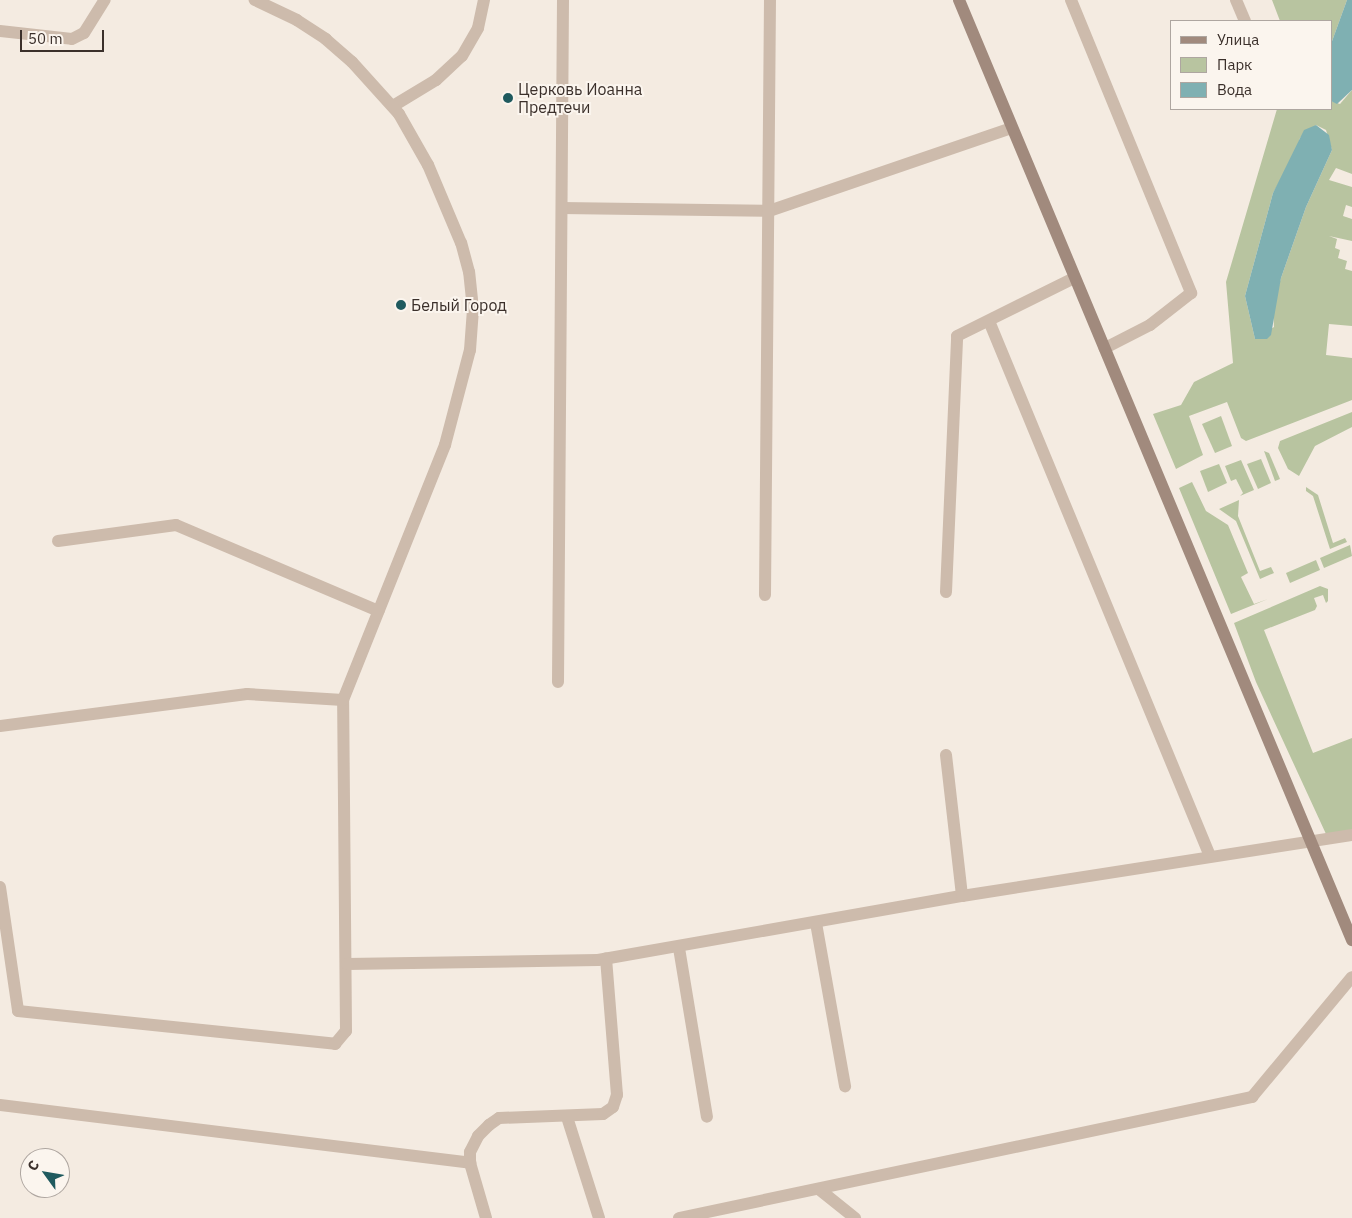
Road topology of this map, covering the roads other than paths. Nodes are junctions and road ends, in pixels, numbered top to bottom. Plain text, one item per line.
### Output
1 (105, 0) edge
2 (255, 0) edge
3 (484, 0) edge
4 (563, 0) edge
5 (770, 0) edge
6 (959, 0) edge
7 (1071, 0) edge
8 (1236, 0) edge
9 (1244, 20) edge
10 (0, 31) edge
11 (393, 106) junction
12 (1011, 128) junction
13 (562, 208) junction
14 (769, 211) junction
15 (1074, 278) junction
16 (990, 321) junction
17 (1105, 348) junction
18 (58, 541) dead end
19 (946, 592) dead end
20 (765, 595) dead end
21 (379, 611) junction
22 (558, 682) dead end
23 (343, 700) junction
24 (0, 726) edge
25 (946, 756) dead end
26 (1352, 835) edge
27 (1310, 844) junction
28 (1210, 856) junction
29 (0, 887) edge
30 (962, 896) junction
31 (816, 923) junction
32 (1352, 940) edge
33 (679, 948) junction
34 (606, 958) junction
35 (347, 964) junction
36 (1352, 977) edge
37 (845, 1086) dead end
38 (0, 1105) edge
39 (567, 1117) junction
40 (707, 1117) dead end
41 (470, 1163) junction
42 (820, 1190) junction
43 (486, 1218) edge
44 (600, 1218) edge
45 (679, 1218) edge
46 (855, 1218) edge

1 - 10 street
2 - 11 street
3 - 11 street
4 - 13 street
5 - 14 street
6 - 12 street
7 - 17 street
8 - 9 street
11 - 21 street
12 - 14 street
12 - 15 street
13 - 14 street
13 - 22 street
14 - 20 street
15 - 16 street
15 - 17 street
16 - 19 street
16 - 28 street
17 - 27 street
18 - 21 street
21 - 23 street
23 - 24 street
23 - 35 street
25 - 30 street
26 - 27 street
27 - 28 street
27 - 32 street
28 - 30 street
29 - 35 street
30 - 31 street
31 - 33 street
31 - 37 street
33 - 34 street
33 - 40 street
34 - 35 street
34 - 39 street
36 - 42 street
38 - 41 street
39 - 41 street
39 - 44 street
41 - 43 street
42 - 45 street
42 - 46 street

